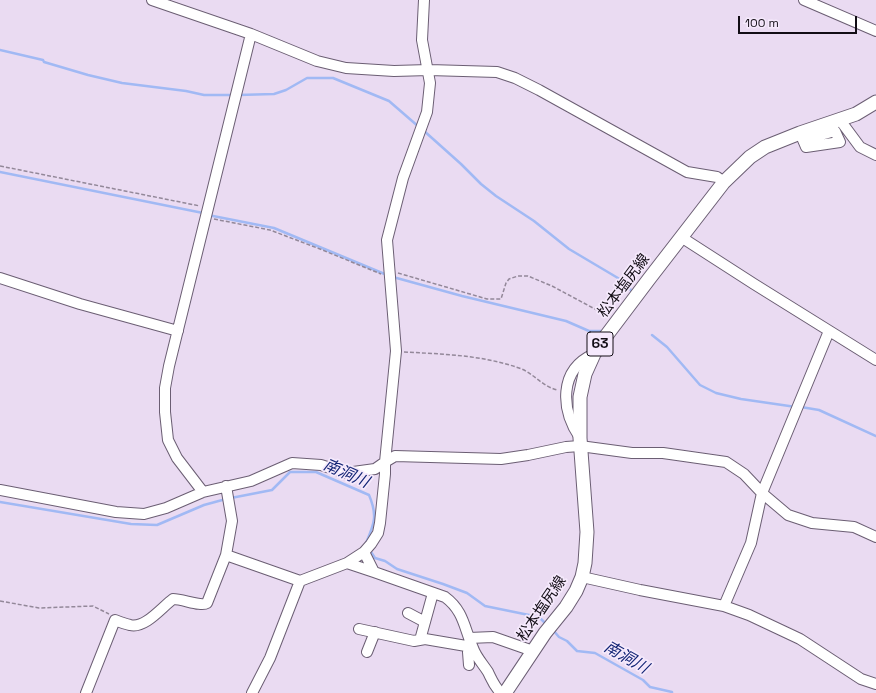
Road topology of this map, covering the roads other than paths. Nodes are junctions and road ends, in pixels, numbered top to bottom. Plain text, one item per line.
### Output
1 (152, 0) edge
2 (424, 0) edge
3 (804, 0) edge
4 (876, 31) edge
5 (251, 34) junction
6 (428, 70) junction
7 (876, 102) edge
8 (840, 120) junction
9 (876, 155) edge
10 (724, 182) junction
11 (681, 237) junction
12 (0, 278) edge
13 (178, 331) junction
14 (829, 331) junction
15 (594, 354) junction
16 (876, 360) edge
17 (580, 442) junction
18 (384, 462) junction
19 (226, 486) junction
20 (0, 490) edge
21 (203, 492) junction
22 (762, 493) junction
23 (876, 537) edge
24 (364, 552) junction
25 (226, 555) junction
26 (347, 563) junction
27 (374, 572) junction
28 (582, 577) junction
29 (300, 581) junction
30 (432, 593) junction
31 (724, 606) junction
32 (408, 613) dead end
33 (425, 622) junction
34 (359, 629) dead end
35 (375, 632) junction
36 (420, 640) junction
37 (471, 642) junction
38 (533, 651) junction
39 (367, 652) dead end
40 (469, 665) dead end
41 (876, 684) edge
42 (508, 691) edge
43 (86, 693) edge
44 (252, 693) edge

1 - 5 street
2 - 6 street
3 - 4 street
5 - 6 street
5 - 13 street
6 - 10 street
6 - 18 street
7 - 8 main road, 松本塩尻線 / 63
8 - 9 street
8 - 10 main road, 松本塩尻線 / 63
10 - 11 main road, 松本塩尻線 / 63
11 - 14 street
11 - 15 main road, 松本塩尻線 / 63
12 - 13 street
13 - 21 street
14 - 16 street
14 - 22 street
15 - 17 main road, 松本塩尻線 / 63
15 - 17 street
17 - 18 street
17 - 22 street
17 - 28 main road, 松本塩尻線 / 63
18 - 19 street
18 - 24 street
19 - 21 street
19 - 25 street
20 - 21 street
22 - 23 street
22 - 31 street
24 - 26 street
24 - 27 street
25 - 29 street
25 - 43 street
26 - 27 street
26 - 29 street
27 - 30 street
28 - 31 street
28 - 38 main road, 松本塩尻線 / 63
29 - 44 street
30 - 33 street
30 - 37 street
31 - 41 street
32 - 33 street
33 - 36 street
34 - 35 street
35 - 36 street
35 - 39 street
36 - 37 street
37 - 38 street
37 - 40 street
37 - 42 street
38 - 42 main road, 松本塩尻線 / 63

